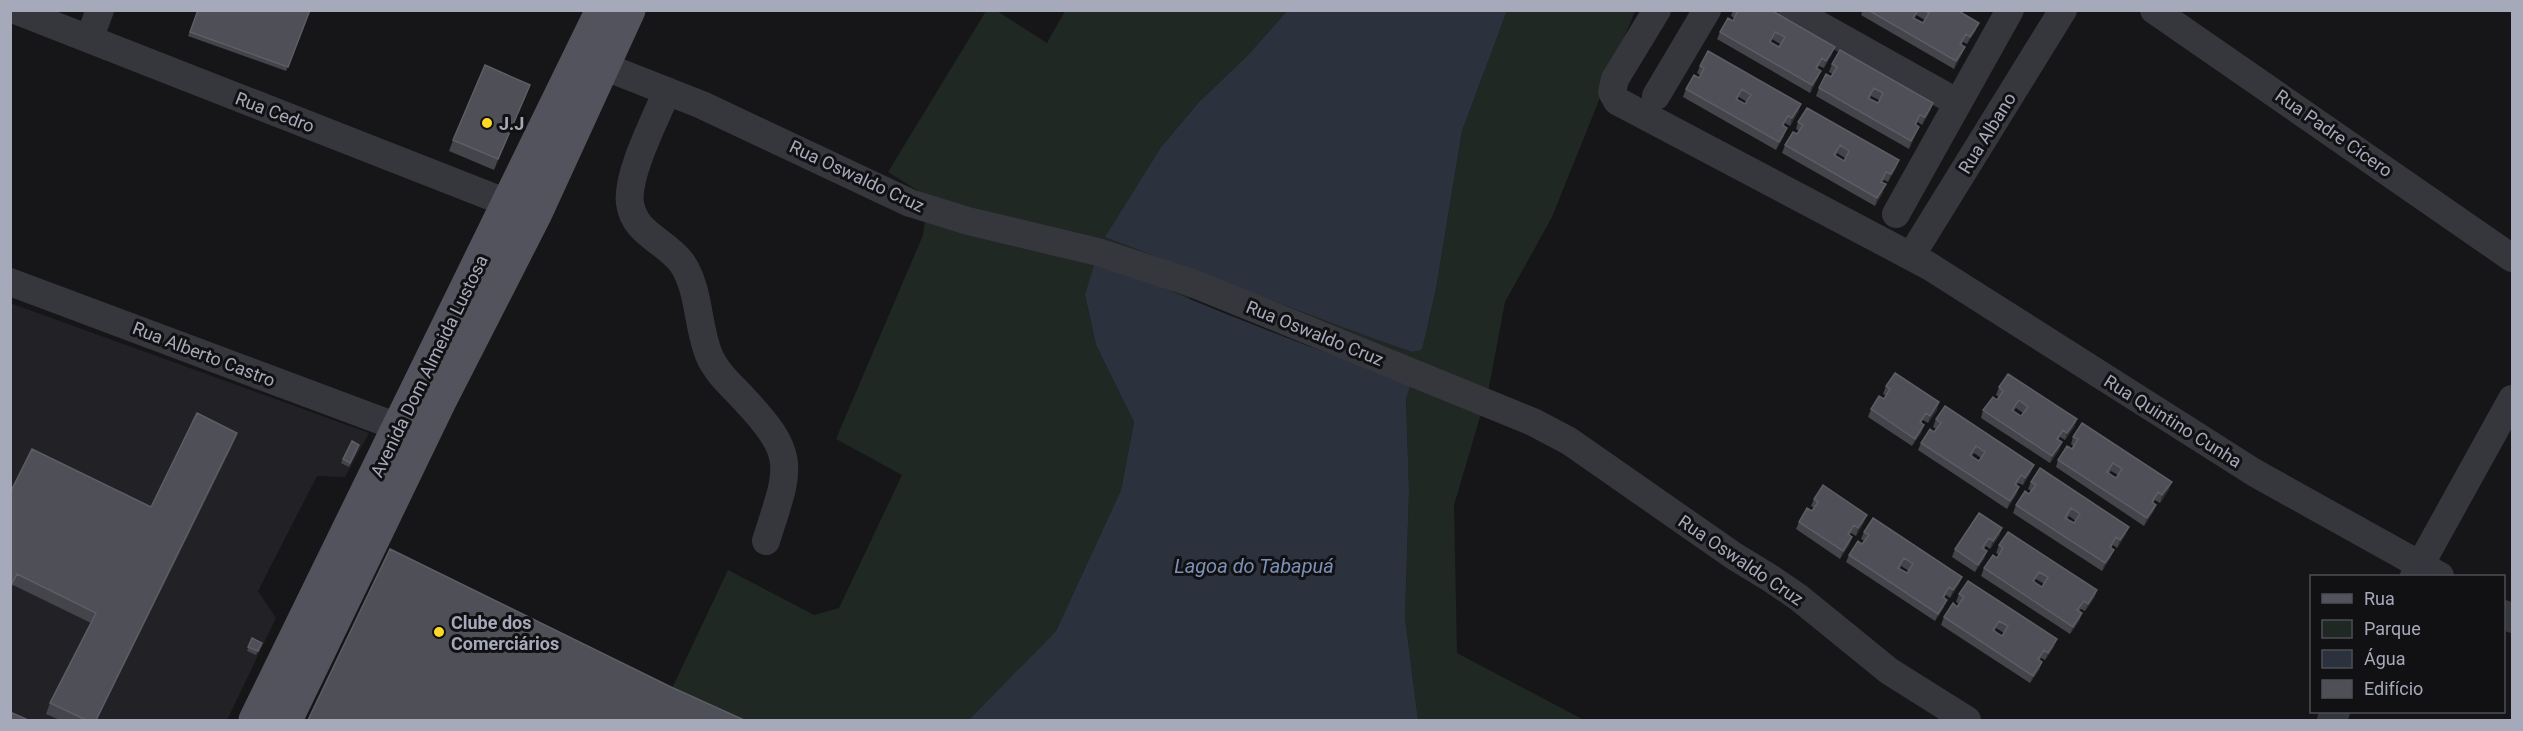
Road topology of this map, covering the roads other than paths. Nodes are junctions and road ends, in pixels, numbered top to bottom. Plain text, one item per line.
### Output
1 (15, 10) edge
2 (100, 10) edge
3 (602, 10) edge
4 (629, 10) edge
5 (1657, 10) edge
6 (1707, 10) edge
7 (1792, 10) edge
8 (2010, 10) edge
9 (2063, 10) edge
10 (2154, 10) edge
11 (89, 39) junction
12 (603, 66) junction
13 (667, 91) junction
14 (1656, 96) dead end
15 (1958, 103) junction
16 (522, 209) junction
17 (1896, 214) dead end
18 (1911, 256) junction
19 (2512, 258) edge
20 (10, 282) edge
21 (2512, 399) edge
22 (398, 427) junction
23 (766, 541) dead end
24 (2425, 573) edge
25 (255, 720) edge
26 (286, 720) edge
27 (1967, 720) edge

1 - 11 street, Rua Cedro
2 - 11 street
3 - 16 main road, Avenida Dom Almeida Lustosa
4 - 12 main road, Avenida Dom Almeida Lustosa
5 - 18 street, Rua Quintino Cunha
6 - 14 street
7 - 15 street
8 - 15 street
9 - 18 street, Rua Albano
10 - 19 street, Rua Padre Cícero
11 - 16 street, Rua Cedro
12 - 13 street, Rua Oswaldo Cruz
12 - 16 main road, Avenida Dom Almeida Lustosa
13 - 23 street
13 - 27 street, Rua Oswaldo Cruz
15 - 17 street
16 - 22 main road, Avenida Dom Almeida Lustosa
16 - 26 main road, Avenida Dom Almeida Lustosa
18 - 24 street, Rua Quintino Cunha
20 - 22 street, Rua Alberto Castro
21 - 24 street
22 - 25 main road, Avenida Dom Almeida Lustosa

